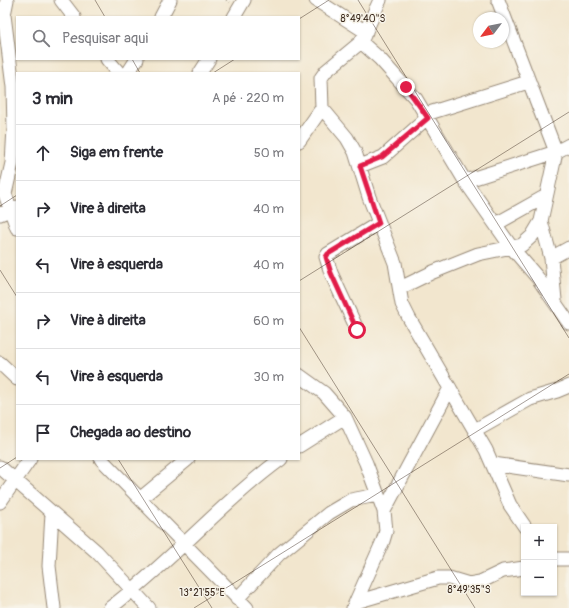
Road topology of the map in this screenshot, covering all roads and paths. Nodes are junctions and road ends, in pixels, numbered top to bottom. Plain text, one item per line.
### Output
1 (8, 0) edge
2 (61, 0) edge
3 (170, 0) edge
4 (244, 0) edge
5 (316, 0) edge
6 (380, 0) edge
7 (498, 0) edge
8 (2, 16) edge
9 (73, 16) edge
10 (162, 16) edge
11 (235, 16) edge
12 (363, 37) junction
13 (108, 60) edge
14 (136, 60) edge
15 (208, 60) edge
16 (118, 72) edge
17 (129, 72) edge
18 (201, 72) edge
19 (528, 82) junction
20 (15, 103) edge
21 (322, 108) junction
22 (427, 116) junction
23 (300, 140) edge
24 (569, 145) edge
25 (556, 152) junction
26 (360, 166) junction
27 (465, 181) junction
28 (3, 190) edge
29 (546, 196) junction
30 (9, 210) edge
31 (541, 221) junction
32 (379, 223) junction
33 (496, 224) junction
34 (16, 226) edge
35 (505, 245) junction
36 (569, 248) edge
37 (551, 258) junction
38 (400, 288) junction
39 (555, 300) junction
40 (569, 323) edge
41 (357, 330) dead end
42 (0, 363) edge
43 (300, 376) edge
44 (16, 378) edge
45 (569, 386) edge
46 (450, 388) junction
47 (345, 417) junction
48 (475, 430) junction
49 (300, 445) edge
50 (29, 460) edge
51 (102, 460) edge
52 (187, 460) edge
53 (280, 460) edge
54 (493, 464) junction
55 (0, 468) edge
56 (569, 475) edge
57 (15, 482) junction
58 (377, 495) junction
59 (141, 498) junction
60 (0, 502) edge
61 (384, 510) junction
62 (52, 513) junction
63 (523, 524) edge
64 (185, 545) junction
65 (557, 559) edge
66 (569, 559) edge
67 (521, 568) edge
68 (134, 590) junction
69 (237, 599) junction
70 (354, 605) edge
71 (54, 608) edge
72 (110, 608) edge
73 (149, 608) edge
74 (247, 608) edge

1 - 8 street
2 - 9 street
3 - 10 street
4 - 11 street
5 - 12 street
6 - 12 street
7 - 19 street
8 - 20 street
12 - 21 street
12 - 22 street
13 - 16 street
14 - 17 street
15 - 18 street
19 - 22 street
19 - 25 street
20 - 28 street
21 - 23 street
21 - 26 street
22 - 26 street
22 - 27 street
24 - 25 street
25 - 27 street
25 - 29 street
26 - 32 street
27 - 33 street
28 - 30 street
29 - 31 street
29 - 33 street
30 - 34 street
31 - 35 street
31 - 37 street
32 - 38 street
32 - 41 street
33 - 35 street
35 - 38 street
35 - 39 street
36 - 37 street
37 - 39 street
38 - 46 street
39 - 40 street
42 - 44 street
43 - 47 street
45 - 48 street
46 - 48 street
46 - 61 street
47 - 49 street
47 - 58 street
48 - 54 street
50 - 57 street
51 - 59 street
52 - 59 street
53 - 64 street
54 - 56 street
54 - 63 street
55 - 57 street
57 - 60 street
57 - 62 street
58 - 61 street
58 - 69 street
59 - 64 street
61 - 70 street
62 - 68 street
62 - 71 street
64 - 68 street
64 - 69 street
65 - 66 street
67 - 70 street
68 - 72 street
68 - 73 street
69 - 74 street

